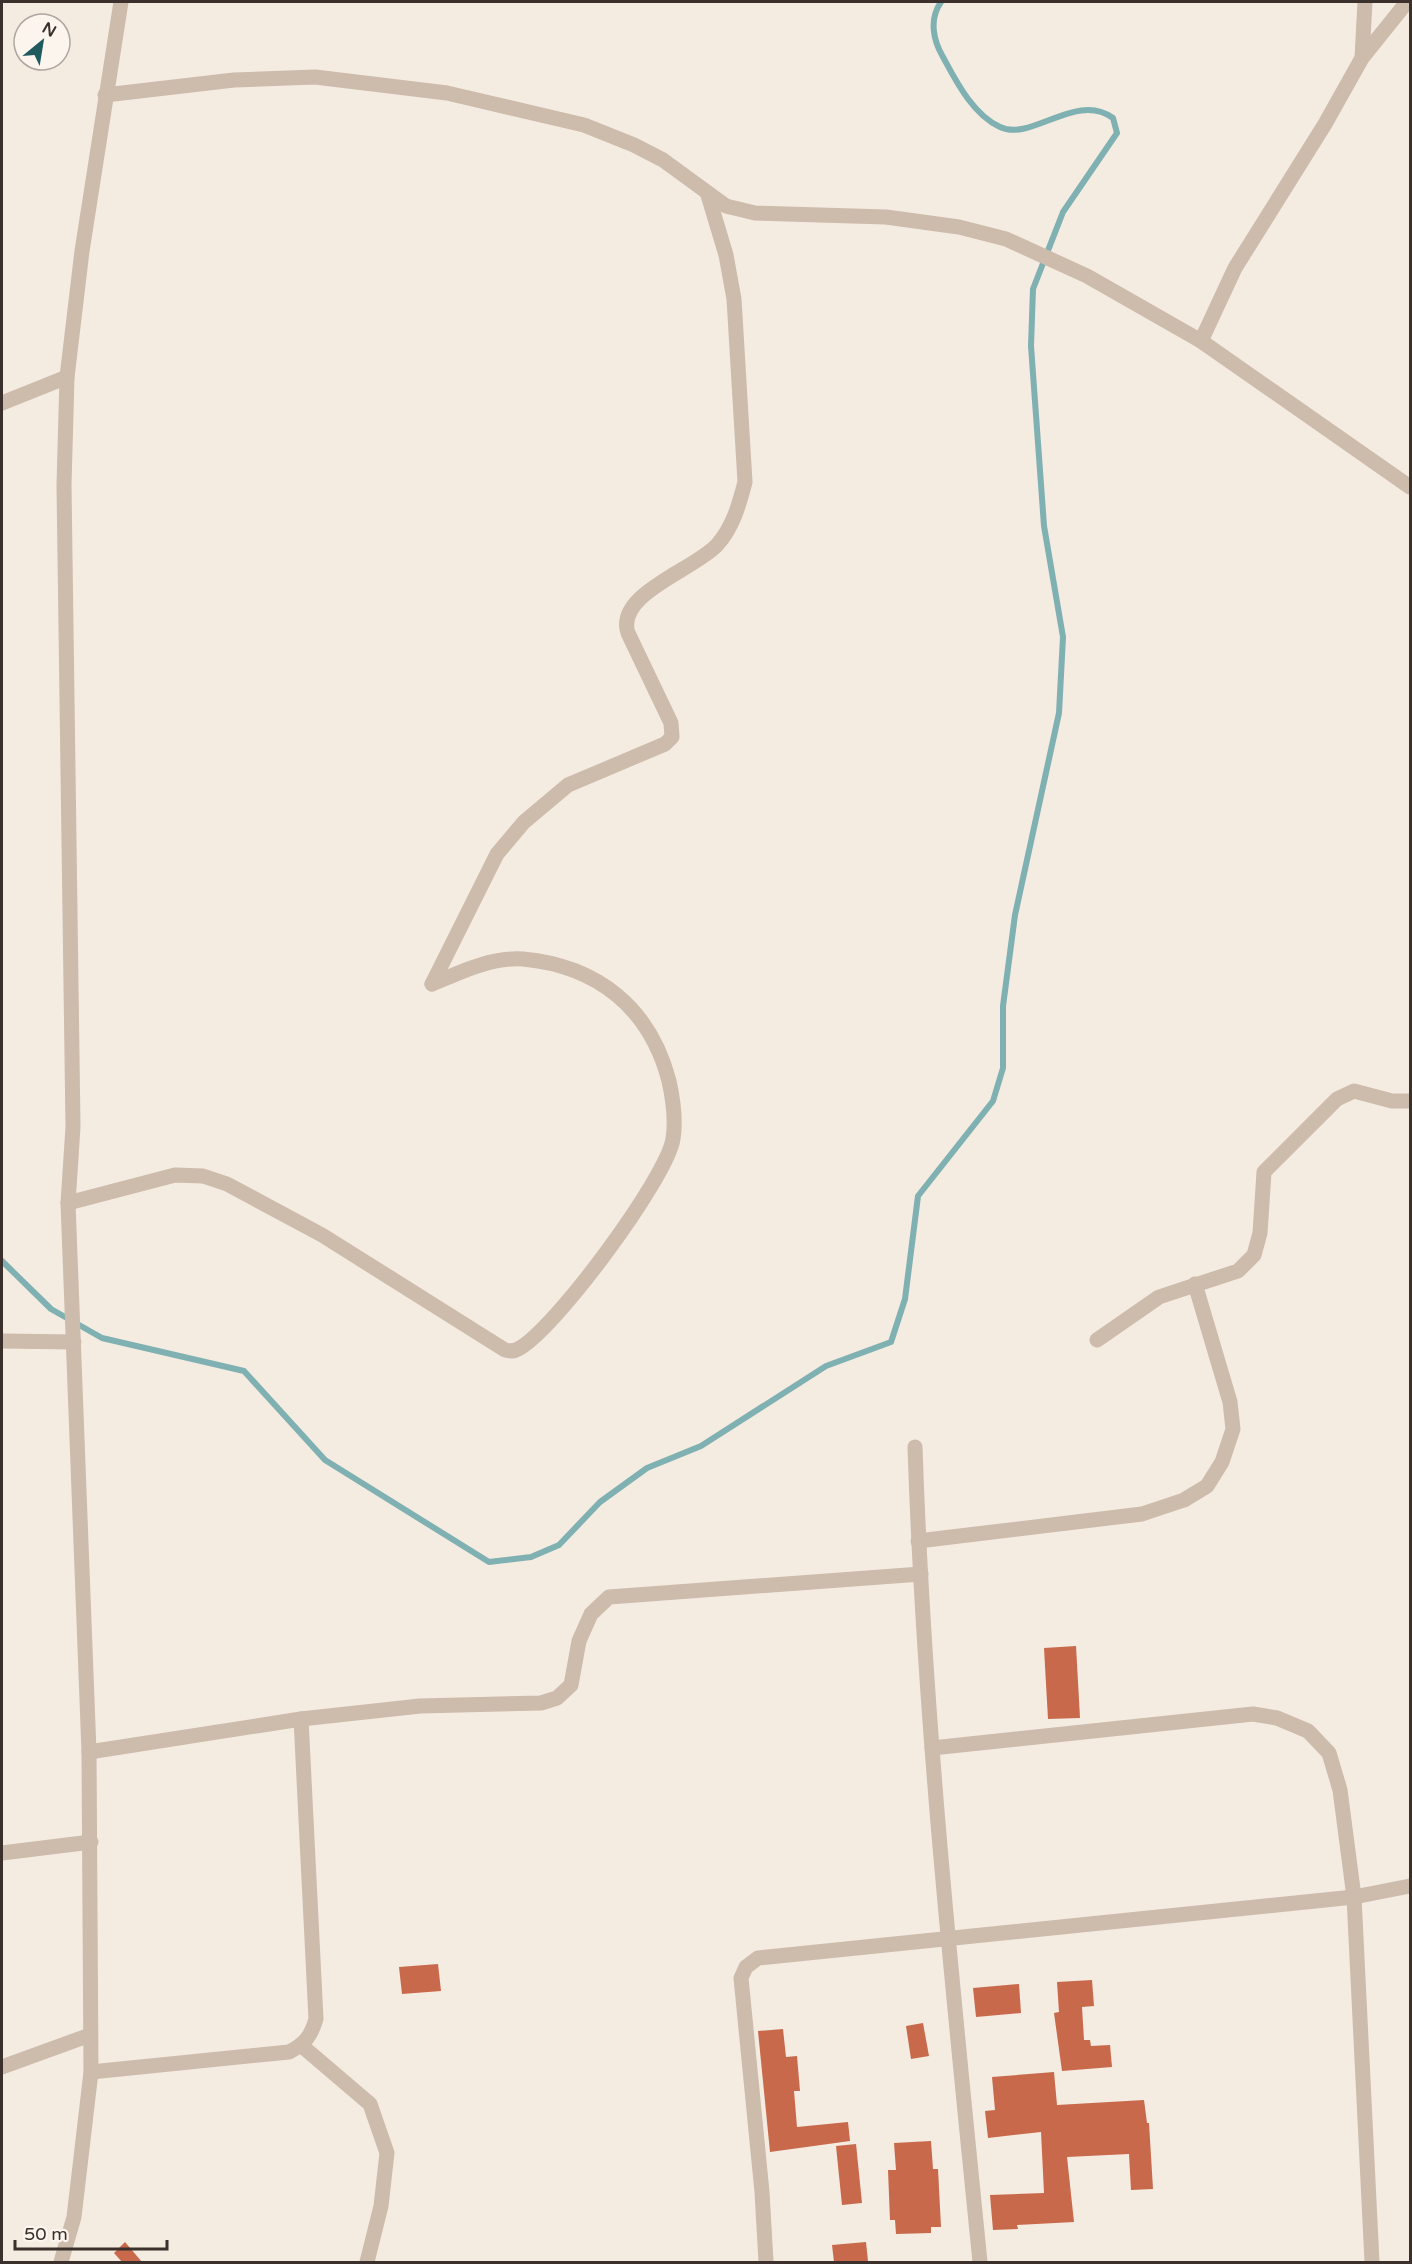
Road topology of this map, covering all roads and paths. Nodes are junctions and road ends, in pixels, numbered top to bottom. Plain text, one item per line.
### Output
1 (121, 2) edge
2 (1365, 2) edge
3 (1407, 2) edge
4 (1362, 58) junction
5 (105, 95) junction
6 (708, 195) junction
7 (1201, 341) junction
8 (67, 377) junction
9 (2, 403) edge
10 (1410, 487) edge
11 (1410, 1101) edge
12 (68, 1203) junction
13 (1195, 1284) junction
14 (1097, 1340) dead end
15 (2, 1341) edge
16 (74, 1342) junction
17 (915, 1447) dead end
18 (918, 1541) junction
19 (921, 1574) junction
20 (301, 1719) junction
21 (932, 1748) junction
22 (89, 1752) junction
23 (91, 1842) junction
24 (2, 1853) edge
25 (1410, 1886) edge
26 (1354, 1897) junction
27 (948, 1940) junction
28 (90, 2035) junction
29 (302, 2046) junction
30 (2, 2067) edge
31 (92, 2072) junction
32 (61, 2262) edge
33 (367, 2262) edge
34 (766, 2262) edge
35 (980, 2262) edge
36 (1372, 2262) edge

1 - 5 street
2 - 4 street
3 - 4 street
4 - 7 street
5 - 6 street
5 - 8 street
6 - 7 street
6 - 12 street
7 - 10 street
8 - 9 street
8 - 12 street
11 - 13 street
12 - 16 street
13 - 14 street
13 - 18 street
15 - 16 street
16 - 22 street
17 - 18 street
18 - 19 street
19 - 20 street
19 - 21 street
20 - 22 street
20 - 29 street
21 - 26 street
21 - 27 street
22 - 23 street
23 - 24 street
23 - 28 street
25 - 26 street
26 - 27 street
26 - 36 street
27 - 34 street
27 - 35 street
28 - 30 street
28 - 31 street
29 - 31 street
29 - 33 street
31 - 32 street

